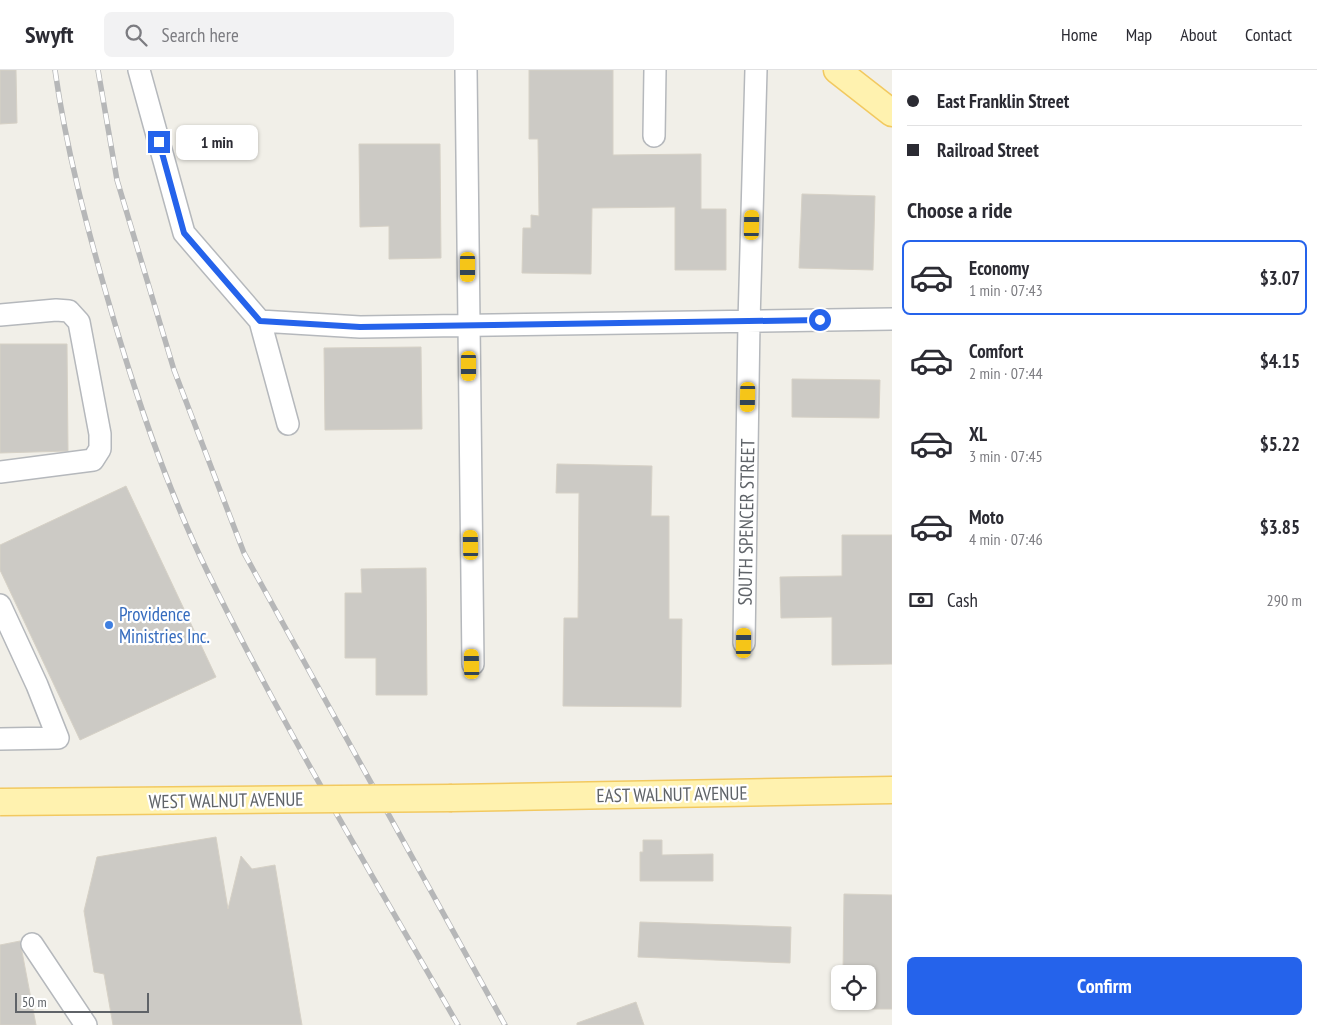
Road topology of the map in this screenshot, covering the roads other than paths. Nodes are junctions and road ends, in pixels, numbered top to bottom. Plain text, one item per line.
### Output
1 (139, 70) edge
2 (466, 70) edge
3 (655, 70) edge
4 (756, 70) edge
5 (837, 70) edge
6 (892, 114) edge
7 (654, 136) dead end
8 (0, 315) edge
9 (892, 319) edge
10 (260, 321) junction
11 (749, 322) junction
12 (469, 326) junction
13 (288, 424) dead end
14 (0, 472) edge
15 (0, 605) edge
16 (744, 643) dead end
17 (472, 664) dead end
18 (0, 739) edge
19 (892, 790) edge
20 (452, 798) joint
21 (0, 802) edge
22 (32, 944) dead end
23 (86, 1025) edge

1 - 10 street
2 - 12 street
3 - 7 street
4 - 11 street, SOUTH SPENCER STREET
5 - 6 main road
8 - 14 street
9 - 11 street
10 - 12 street
10 - 13 street
11 - 12 street
11 - 16 street, SOUTH SPENCER STREET
12 - 17 street
15 - 18 street
19 - 20 main road, EAST WALNUT AVENUE
20 - 21 main road, WEST WALNUT AVENUE, bridge
22 - 23 street

